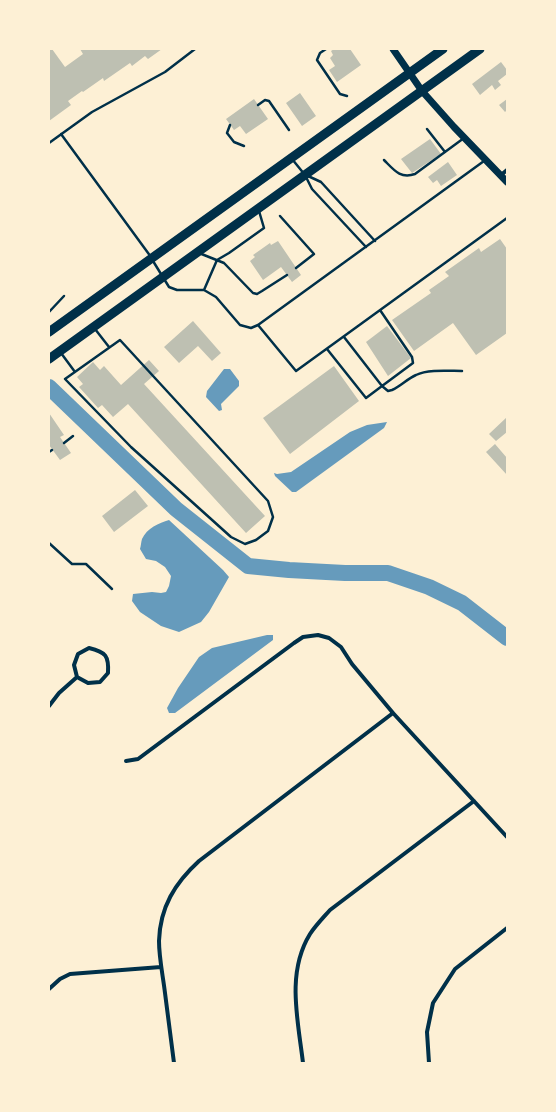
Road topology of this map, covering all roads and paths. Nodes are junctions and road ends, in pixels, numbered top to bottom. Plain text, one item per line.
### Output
1 (195, 49) edge
2 (326, 49) edge
3 (393, 49) edge
4 (443, 49) edge
5 (480, 49) edge
6 (410, 73) junction
7 (422, 91) junction
8 (347, 96) dead end
9 (258, 105) dead end
10 (230, 125) dead end
11 (289, 130) dead end
12 (427, 130) dead end
13 (61, 134) junction
14 (465, 138) junction
15 (49, 142) edge
16 (244, 146) dead end
17 (445, 152) junction
18 (292, 158) junction
19 (486, 159) junction
20 (384, 160) dead end
21 (504, 173) edge
22 (305, 174) junction
23 (507, 182) edge
24 (258, 208) junction
25 (280, 216) dead end
26 (507, 218) edge
27 (375, 240) junction
28 (366, 247) junction
29 (196, 252) junction
30 (152, 258) junction
31 (217, 260) junction
32 (296, 268) dead end
33 (287, 275) dead end
34 (163, 277) junction
35 (204, 290) junction
36 (64, 296) dead end
37 (380, 310) junction
38 (49, 312) edge
39 (258, 325) junction
40 (93, 327) junction
41 (49, 332) edge
42 (344, 337) junction
43 (109, 347) junction
44 (327, 349) junction
45 (59, 351) junction
46 (49, 358) edge
47 (462, 371) dead end
48 (75, 372) junction
49 (382, 386) junction
50 (73, 436) dead end
51 (64, 442) dead end
52 (52, 450) dead end
53 (49, 452) edge
54 (49, 543) edge
55 (112, 589) dead end
56 (77, 677) junction
57 (49, 706) edge
58 (393, 713) junction
59 (126, 761) dead end
60 (474, 801) junction
61 (507, 837) edge
62 (507, 928) edge
63 (161, 967) junction
64 (49, 989) edge
65 (174, 1063) edge
66 (303, 1063) edge
67 (429, 1063) edge

1 - 13 lane
2 - 8 lane
3 - 6 street
4 - 6 highway
5 - 7 highway
6 - 7 street
6 - 18 highway
7 - 14 street
7 - 22 highway
9 - 11 lane
10 - 16 lane
12 - 17 lane
13 - 15 lane
13 - 30 lane
14 - 17 lane
14 - 19 street
17 - 20 lane
18 - 22 lane
18 - 30 highway
19 - 21 street
19 - 27 lane
21 - 23 street
22 - 24 highway
22 - 27 lane
22 - 28 lane
24 - 29 highway
24 - 31 lane
25 - 32 lane
26 - 37 lane
27 - 28 lane
28 - 39 lane
29 - 31 lane
29 - 34 highway
30 - 34 lane
30 - 41 highway
31 - 33 lane
31 - 35 lane
34 - 35 lane
34 - 40 highway
35 - 39 lane
36 - 38 lane
37 - 42 lane
37 - 49 lane
39 - 44 lane
40 - 43 lane
40 - 45 highway
42 - 44 lane
42 - 49 lane
43 - 48 lane
43 - 48 lane
44 - 49 lane
45 - 46 highway
45 - 48 lane
47 - 49 lane
50 - 51 lane
52 - 53 lane
54 - 55 lane
56 - 56 street
56 - 57 street
58 - 59 street
58 - 60 street
58 - 63 street
60 - 61 street
60 - 66 street
62 - 67 street
63 - 64 street
63 - 65 street

